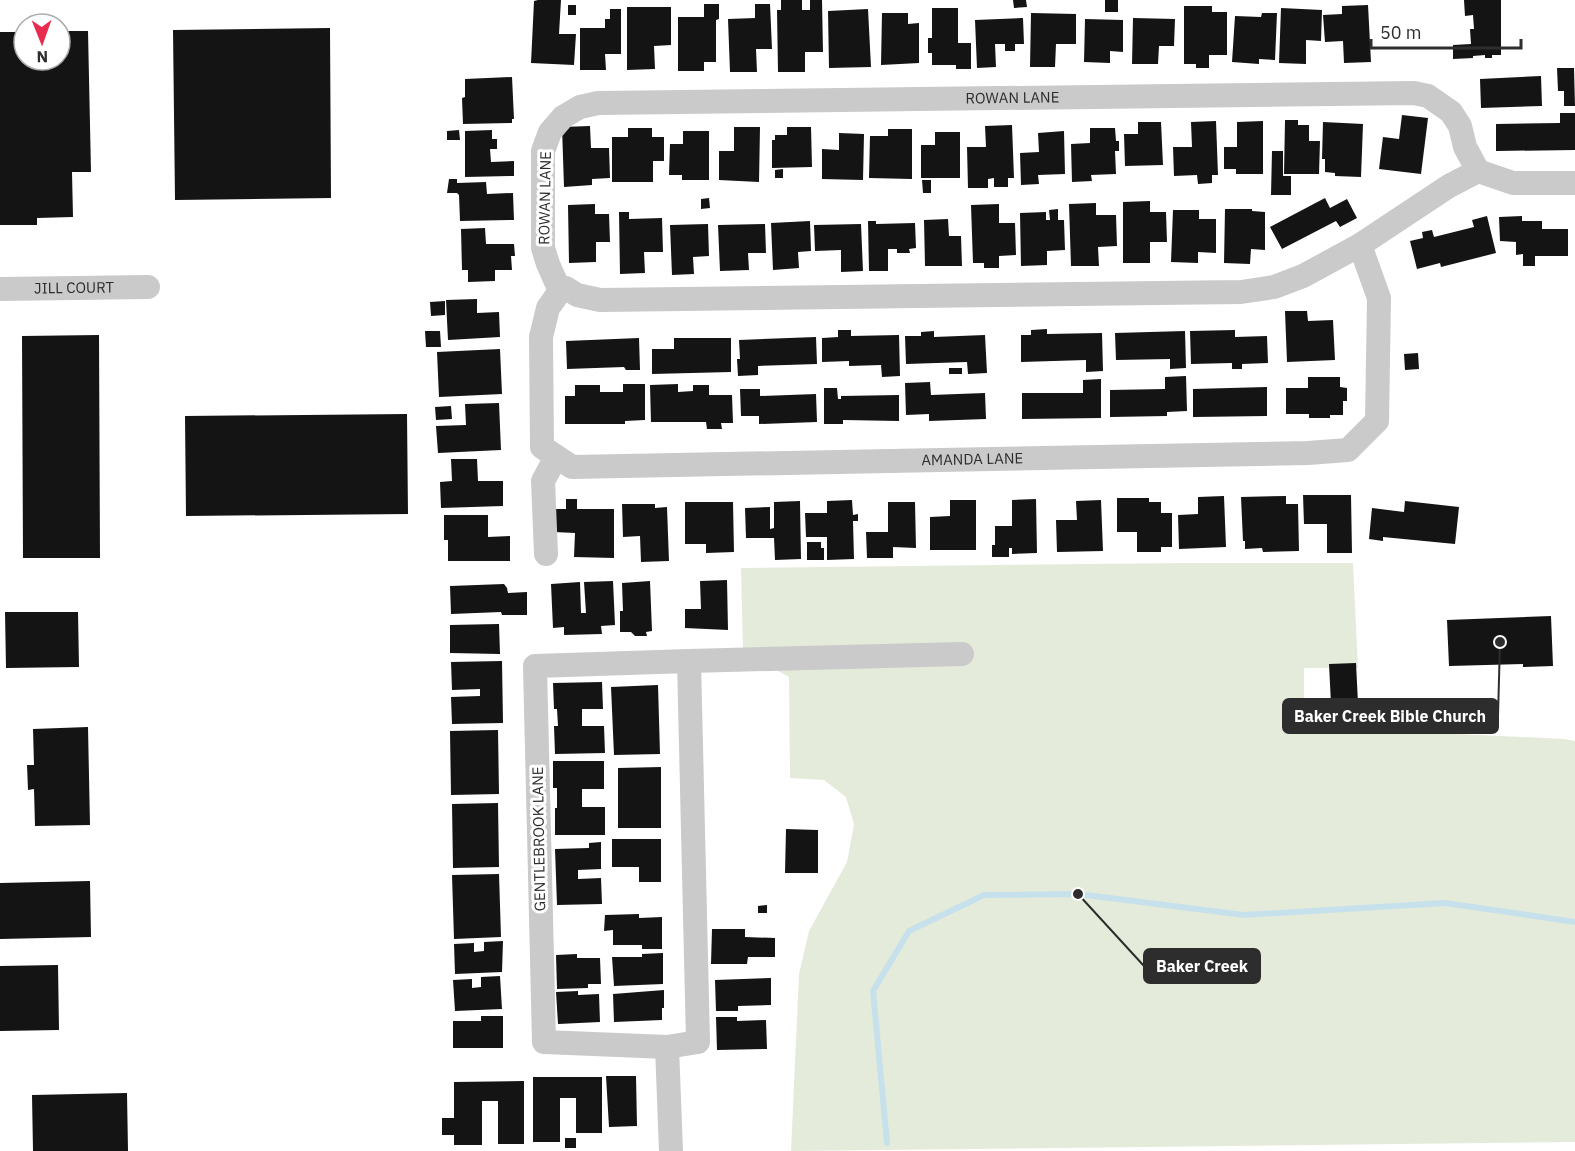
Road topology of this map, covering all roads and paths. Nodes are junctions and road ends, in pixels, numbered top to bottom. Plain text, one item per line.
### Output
1 (1478, 171) junction
2 (1575, 183) edge
3 (1360, 245) junction
4 (148, 287) dead end
5 (0, 289) edge
6 (560, 291) junction
7 (556, 457) junction
8 (546, 554) dead end
9 (962, 654) dead end
10 (689, 661) junction
11 (667, 1047) junction
12 (671, 1151) edge

1 - 2 street
1 - 3 street
1 - 6 street, ROWAN LANE
3 - 6 street
3 - 7 street, AMANDA LANE
4 - 5 street, JILL COURT
6 - 7 street
7 - 8 street
9 - 10 street, GENTLEBROOK LANE
10 - 11 street, GENTLEBROOK LANE
10 - 11 street, GENTLEBROOK LANE
11 - 12 street

